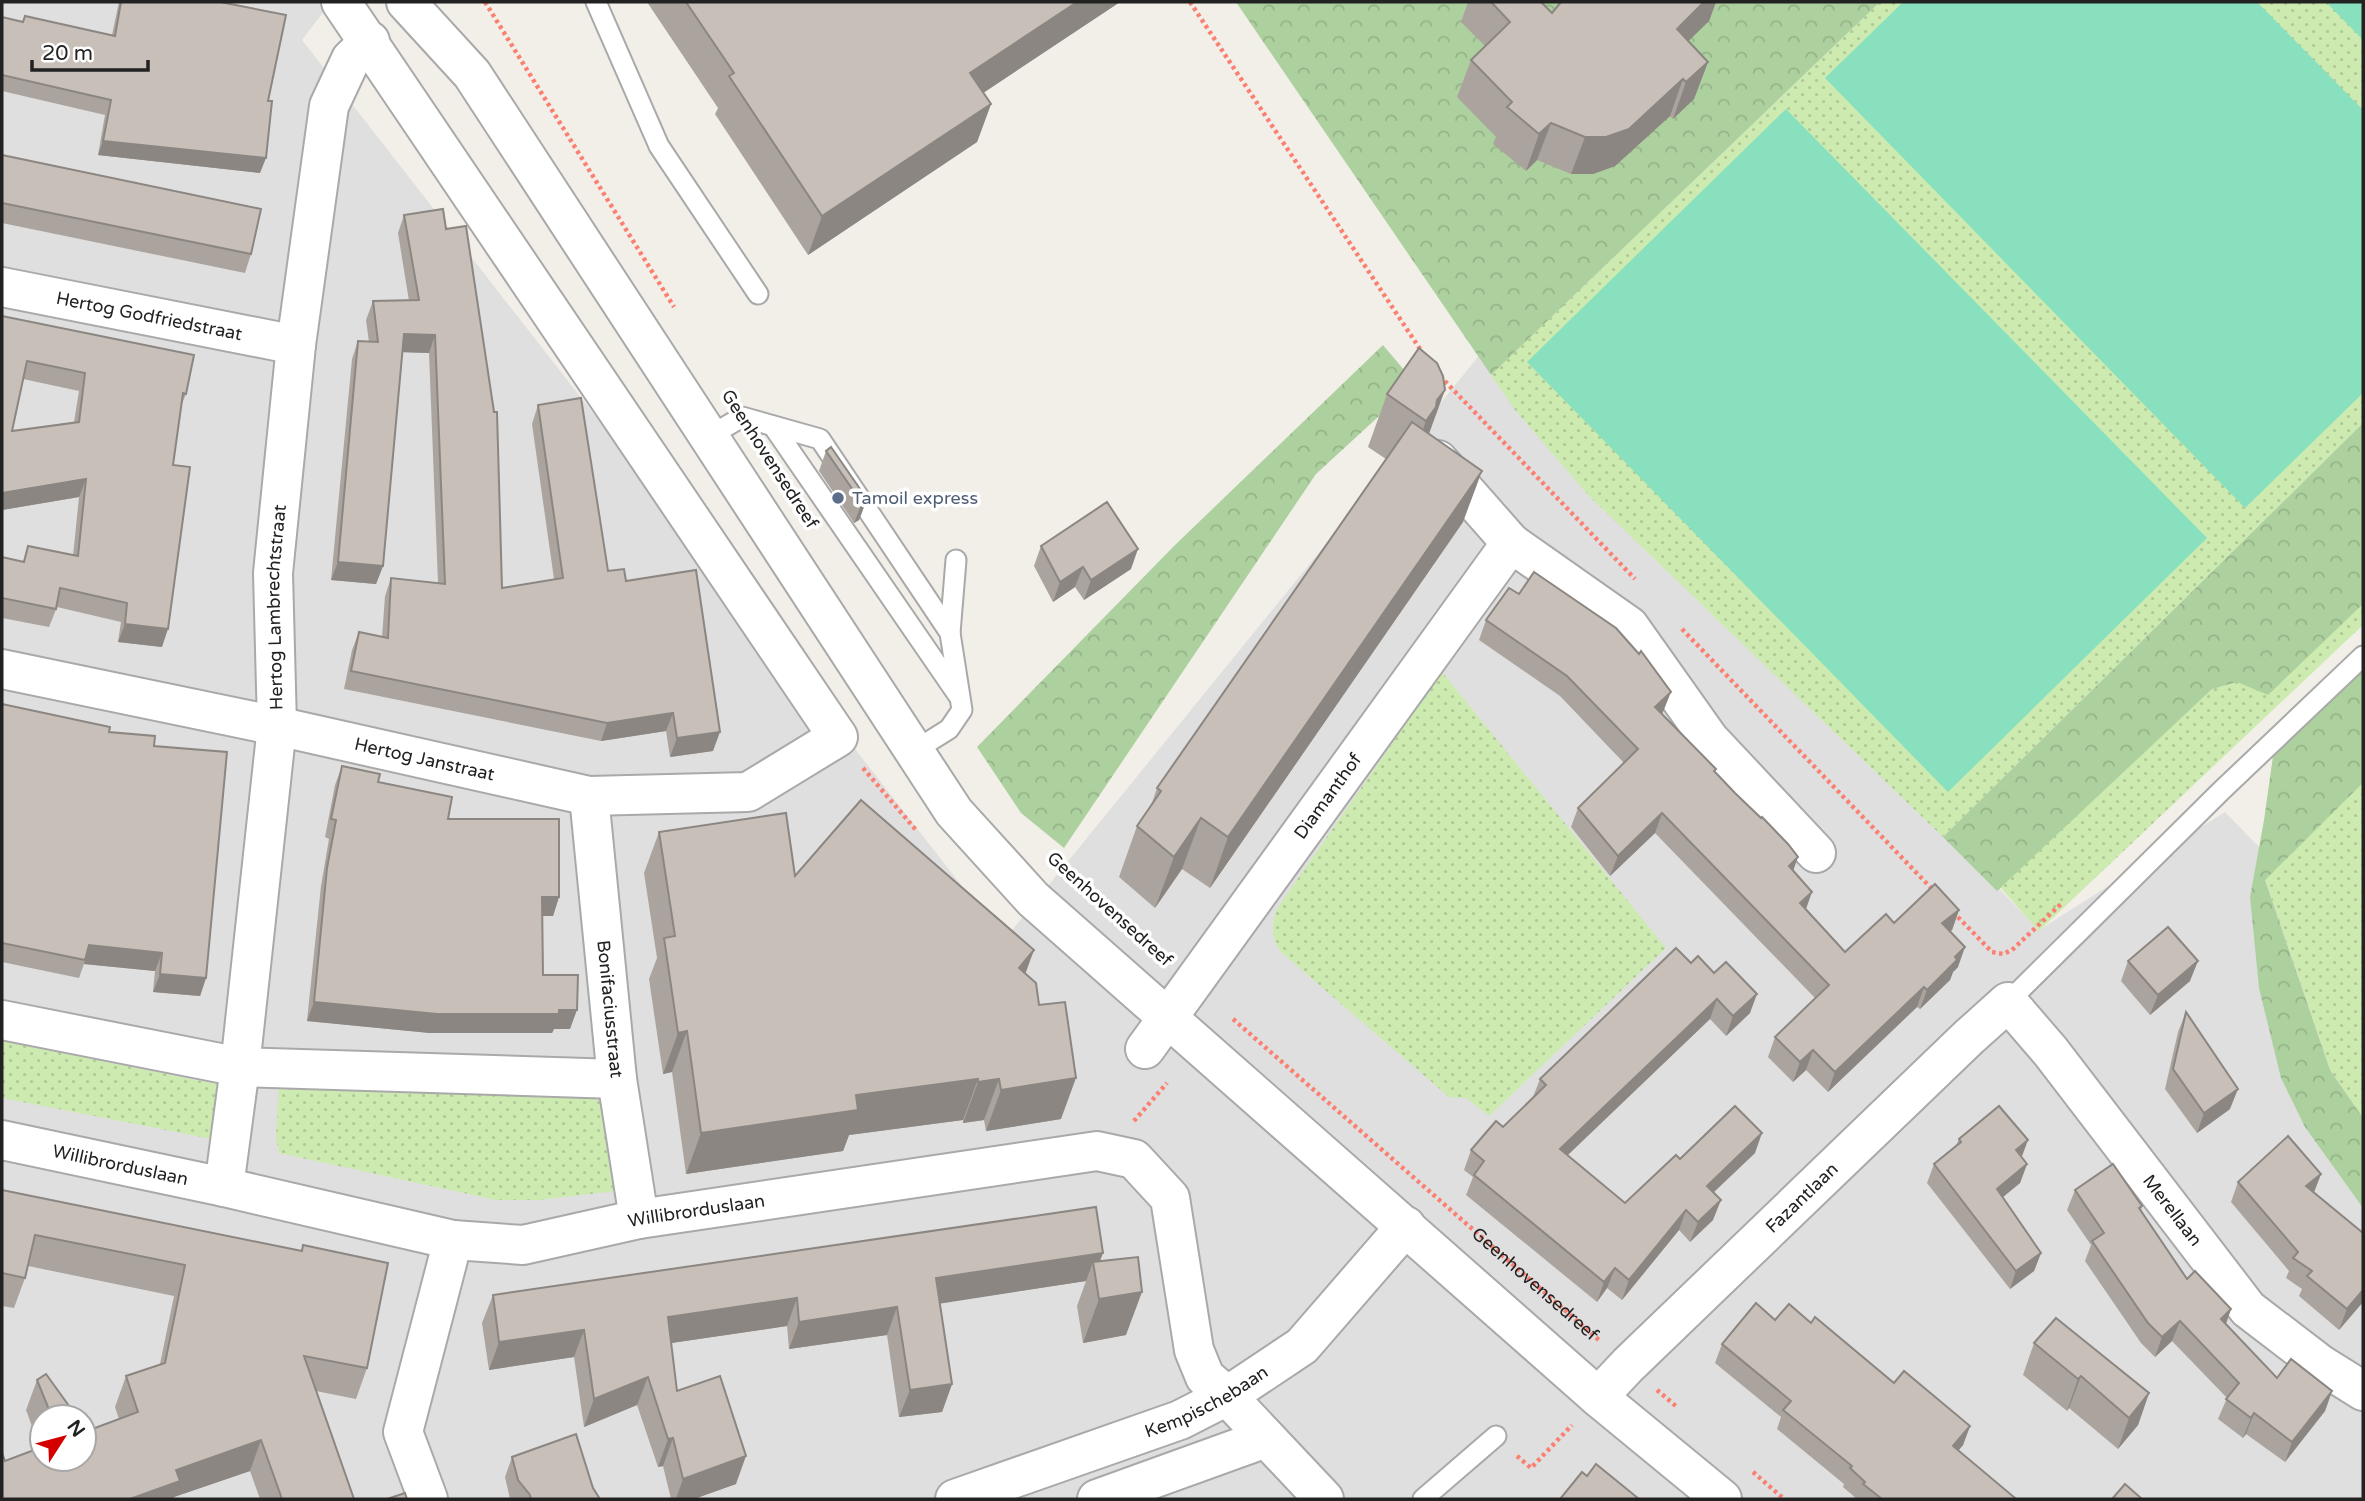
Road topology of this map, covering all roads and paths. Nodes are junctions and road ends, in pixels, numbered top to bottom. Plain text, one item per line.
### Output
1 (341, 2) edge
2 (407, 2) edge
3 (443, 2) edge
4 (485, 2) edge
5 (596, 2) edge
6 (1190, 2) edge
7 (370, 41) junction
8 (472, 74) junction
9 (2, 287) edge
10 (758, 294) dead end
11 (677, 311) dead end
12 (296, 345) junction
13 (1426, 358) edge
14 (1433, 368) edge
15 (773, 426) junction
16 (708, 437) junction
17 (1438, 460) edge
18 (1511, 543) junction
19 (956, 560) dead end
20 (1635, 579) dead end
21 (1674, 620) dead end
22 (950, 633) junction
23 (2363, 656) edge
24 (2, 669) edge
25 (960, 698) junction
26 (277, 726) junction
27 (914, 751) junction
28 (589, 796) junction
29 (1816, 853) dead end
30 (1934, 891) edge
31 (2063, 902) dead end
32 (1953, 911) edge
33 (1193, 984) junction
34 (2008, 1002) junction
35 (1169, 1018) junction
36 (2, 1020) edge
37 (1145, 1049) dead end
38 (240, 1067) junction
39 (1174, 1074) dead end
40 (617, 1080) junction
41 (2, 1140) edge
42 (1106, 1153) junction
43 (223, 1187) junction
44 (639, 1219) junction
45 (1406, 1226) junction
46 (453, 1240) junction
47 (1628, 1365) junction
48 (2363, 1391) edge
49 (1227, 1396) junction
50 (1588, 1408) junction
51 (1684, 1413) dead end
52 (1496, 1436) joint
53 (1266, 1438) junction
54 (1744, 1465) dead end
55 (428, 1499) edge
56 (955, 1499) edge
57 (1097, 1499) edge
58 (1324, 1499) edge
59 (1423, 1499) edge
60 (1722, 1499) edge
61 (1784, 1499) edge

1 - 7 street
2 - 8 street
3 - 8 street
4 - 11 path
5 - 10 lane
6 - 13 path
7 - 12 street, Hertog Lambrechtstraat
7 - 28 street, Hertog Janstraat
8 - 16 street
9 - 12 street, Hertog Godfriedstraat
12 - 26 street, Hertog Lambrechtstraat
14 - 20 path
15 - 16 lane
15 - 22 lane
15 - 25 lane
16 - 27 street
17 - 18 street
18 - 29 street
18 - 33 street, Diamanthof
19 - 22 lane
21 - 30 path
22 - 25 lane
23 - 34 lane
24 - 26 street, Hertog Janstraat
25 - 27 lane
26 - 28 street, Hertog Janstraat
26 - 38 street, Hertog Lambrechtstraat
27 - 35 street
28 - 40 street, Bonifaciusstraat
31 - 32 path
33 - 35 street, Diamanthof
33 - 47 path, Geenhovensedreef
34 - 47 street, Fazantlaan
34 - 48 street, Merellaan
35 - 37 street, Diamanthof
35 - 45 street
36 - 38 street
38 - 40 street
38 - 43 street, Hertog Lambrechtstraat
39 - 42 path
40 - 44 street, Bonifaciusstraat
41 - 43 street, Willibrorduslaan
42 - 44 street, Willibrorduslaan
42 - 49 street, Willibrorduslaan
43 - 46 street, Willibrorduslaan
44 - 46 street, Willibrorduslaan
45 - 49 street, Kempischebaan
45 - 50 street
46 - 55 street
47 - 50 street, Fazantlaan
47 - 51 path, Geenhovensedreef
49 - 53 street, Willibrorduslaan
49 - 56 street, Kempischebaan
50 - 52 path
50 - 60 street
52 - 59 lane
53 - 57 street
53 - 58 street, Willibrorduslaan
54 - 61 path

